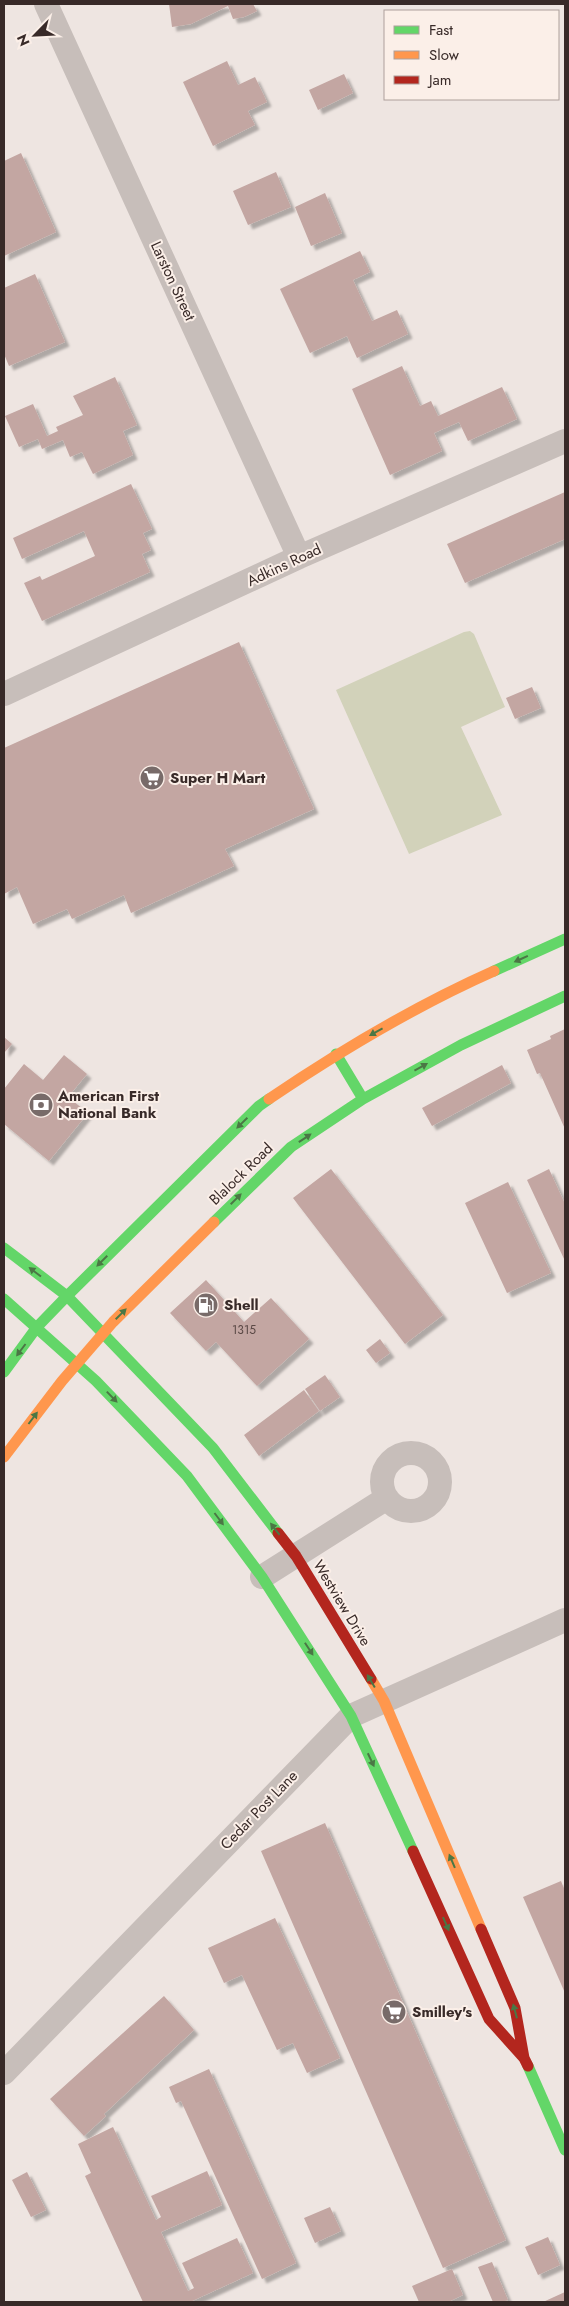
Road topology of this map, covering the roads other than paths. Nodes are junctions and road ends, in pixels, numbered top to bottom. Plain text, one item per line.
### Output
1 (46, 4) edge
2 (565, 441) edge
3 (299, 557) junction
4 (4, 694) edge
5 (565, 939) edge
6 (565, 996) edge
7 (336, 1054) junction
8 (363, 1099) junction
9 (4, 1248) edge
10 (67, 1296) junction
11 (4, 1299) edge
12 (37, 1327) junction
13 (103, 1334) junction
14 (77, 1363) junction
15 (4, 1372) edge
16 (4, 1457) edge
17 (387, 1498) dead end
18 (296, 1556) junction
19 (262, 1578) junction
20 (565, 1620) edge
21 (384, 1701) junction
22 (351, 1716) junction
23 (524, 2058) junction
24 (4, 2073) edge
25 (565, 2150) edge

1 - 3 street, Larston Street
2 - 3 street, Adkins Road
3 - 4 street, Adkins Road
5 -> 7 main road
8 -> 6 main road, Blalock Road
7 - 8 main road
7 -> 10 main road
13 -> 8 main road, Blalock Road
10 -> 9 main road, Westview Drive
10 - 12 main road
10 - 13 main road, Westview Drive
11 - 12 main road, Westview Drive
12 - 14 main road, Westview Drive
12 -> 15 main road
13 - 14 main road, Blalock Road
18 -> 13 main road, Westview Drive
16 -> 14 main road, Blalock Road
14 -> 19 main road, Westview Drive
17 - 18 street
18 - 19 street
21 -> 18 main road, Westview Drive
19 -> 22 main road, Westview Drive
20 - 21 street, Cedar Post Lane
21 - 22 street, Cedar Post Lane
23 -> 21 main road, Westview Drive
22 -> 23 main road, Westview Drive
22 - 24 street, Cedar Post Lane
23 - 25 main road, Westview Drive

